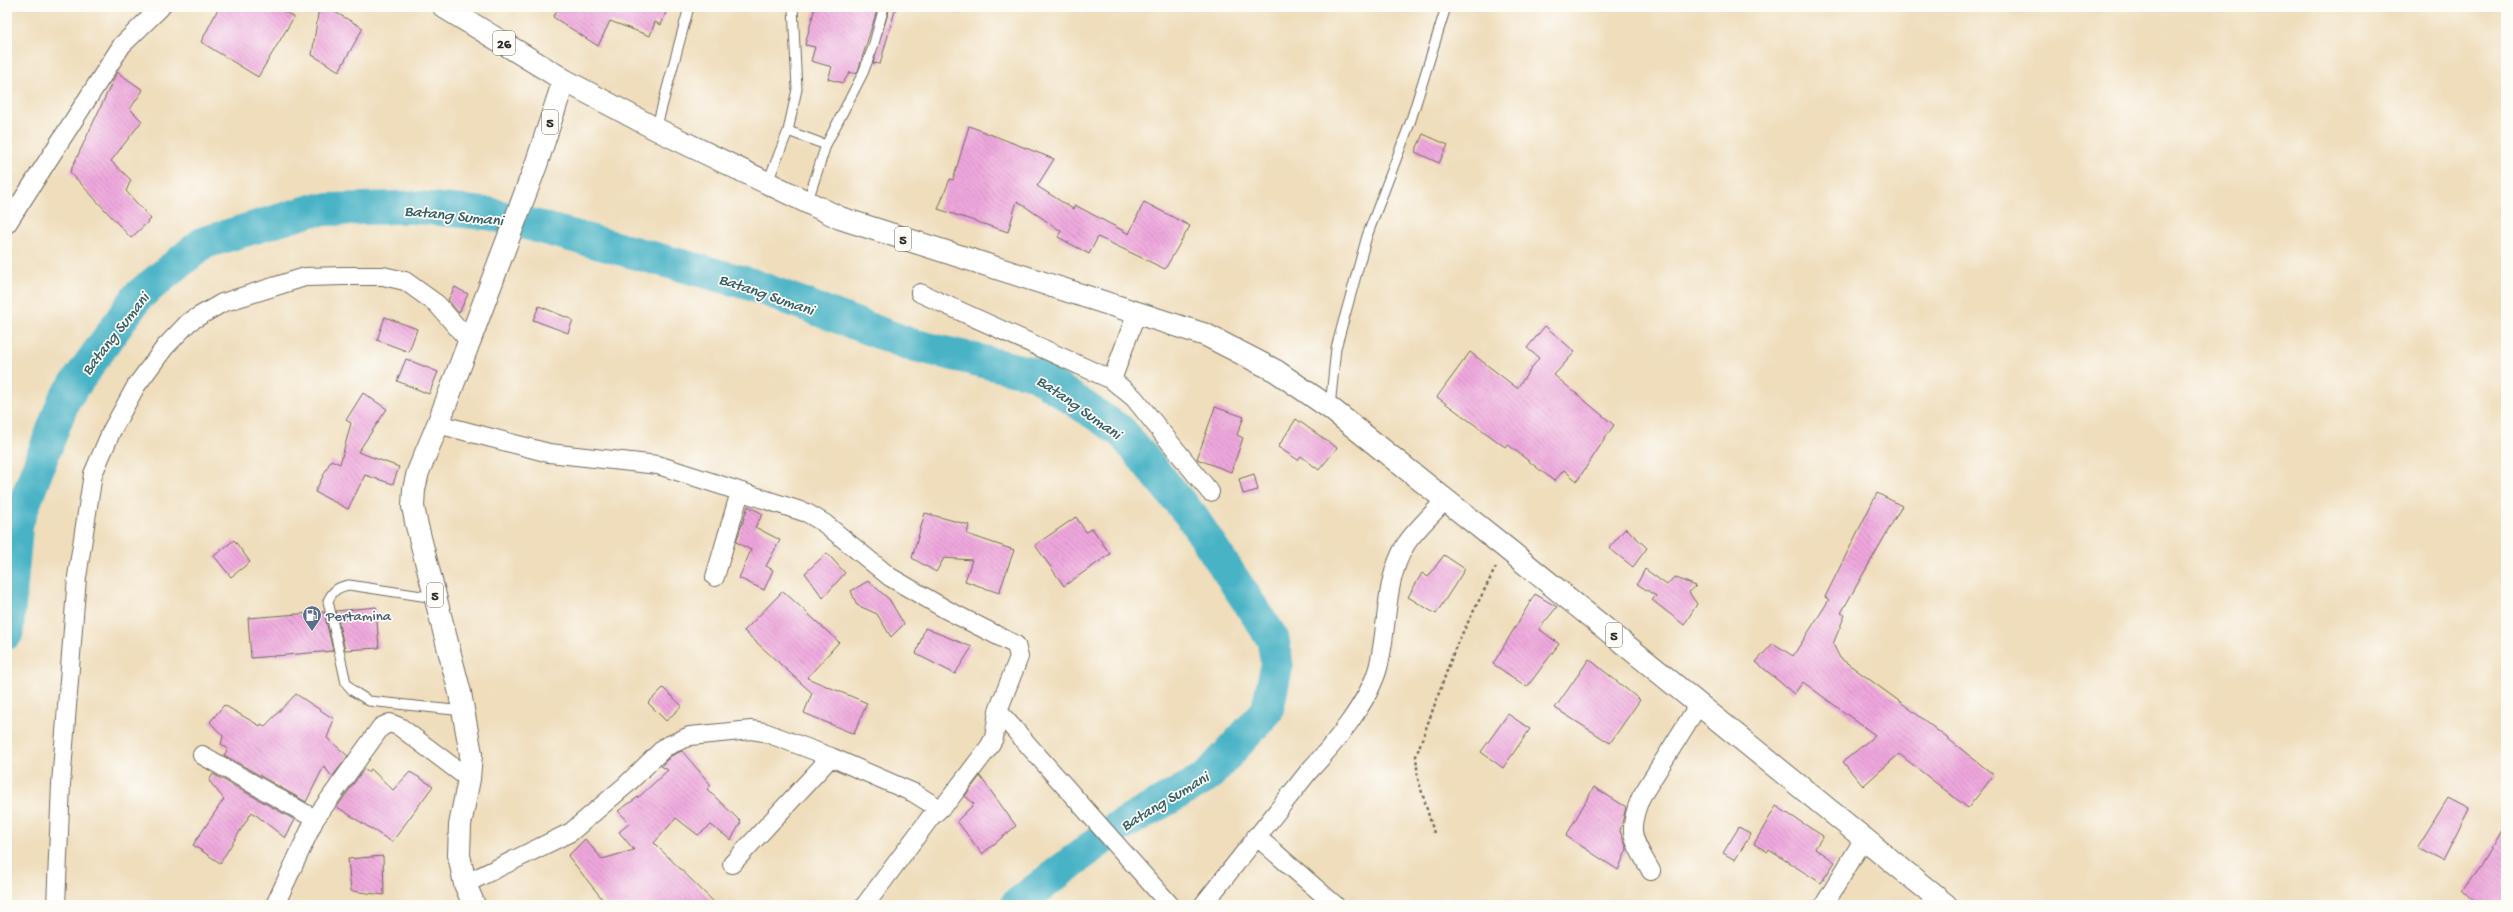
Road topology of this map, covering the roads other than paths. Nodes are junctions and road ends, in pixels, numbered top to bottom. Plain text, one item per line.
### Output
1 (161, 7) edge
2 (444, 7) edge
3 (689, 7) edge
4 (793, 7) edge
5 (884, 7) edge
6 (1446, 7) edge
7 (564, 80) junction
8 (656, 129) junction
9 (788, 130) junction
10 (826, 145) junction
11 (767, 184) junction
12 (807, 203) junction
13 (7, 224) edge
14 (920, 294) dead end
15 (1137, 312) junction
16 (469, 341) junction
17 (1112, 380) junction
18 (1330, 408) junction
19 (438, 424) junction
20 (740, 492) junction
21 (1210, 492) dead end
22 (1444, 501) junction
23 (715, 577) dead end
24 (436, 598) junction
25 (1700, 704) junction
26 (464, 711) junction
27 (998, 711) junction
28 (202, 754) dead end
29 (831, 756) junction
30 (470, 779) junction
31 (938, 808) junction
32 (315, 819) junction
33 (1256, 836) junction
34 (1865, 837) junction
35 (732, 864) dead end
36 (1651, 871) dead end
37 (465, 884) junction
38 (56, 905) edge
39 (275, 905) edge
40 (474, 905) edge
41 (865, 905) edge
42 (1170, 905) edge
43 (1203, 905) edge
44 (1335, 905) edge
45 (1824, 905) edge
46 (1946, 905) edge

1 - 13 street
2 - 7 highway, 26
3 - 8 lane
4 - 9 lane
5 - 10 lane
6 - 18 lane
7 - 8 highway, 5
7 - 16 highway, 5
8 - 11 highway, 5
9 - 10 lane
9 - 11 lane
10 - 12 lane
11 - 12 highway, 5
12 - 15 highway, 5
14 - 17 street
15 - 17 street
15 - 18 highway, 5
16 - 19 highway, 5
16 - 38 street
17 - 21 street
18 - 22 highway, 5
19 - 20 street
19 - 24 highway, 5
20 - 23 street
20 - 27 street
22 - 25 highway, 5
22 - 33 street
24 - 26 highway, 5
24 - 26 lane
25 - 34 highway, 5
25 - 36 street
26 - 30 highway, 5
27 - 31 street
27 - 42 street
28 - 32 street
29 - 31 street
29 - 35 street
29 - 37 street
30 - 32 street
30 - 37 highway, 5
31 - 41 street
32 - 39 street
33 - 43 street
33 - 44 street
34 - 45 street
34 - 46 highway, 5
37 - 40 highway, 5

